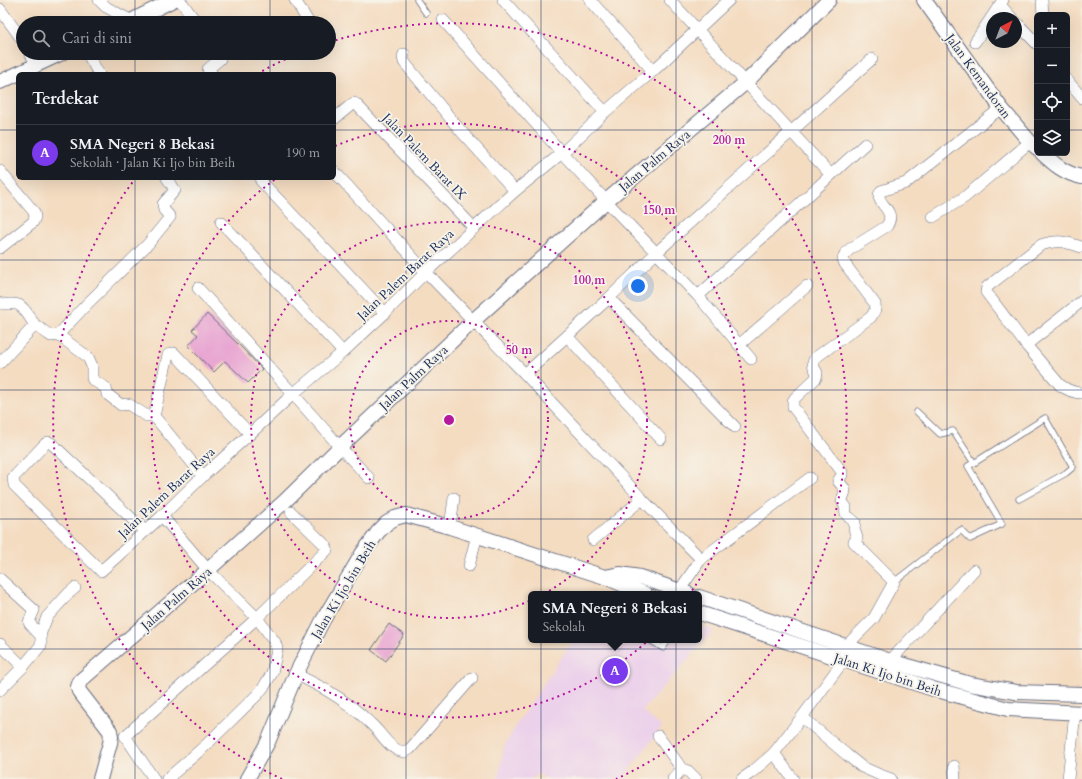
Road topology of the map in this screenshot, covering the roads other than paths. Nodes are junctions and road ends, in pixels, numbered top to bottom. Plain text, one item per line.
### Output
1 (99, 0) edge
2 (173, 0) edge
3 (180, 0) edge
4 (295, 0) edge
5 (417, 0) edge
6 (504, 0) edge
7 (590, 0) edge
8 (670, 0) edge
9 (729, 0) edge
10 (829, 0) edge
11 (924, 0) edge
12 (1042, 0) edge
13 (1002, 3) edge
14 (0, 9) edge
15 (1008, 12) edge
16 (1043, 12) edge
17 (426, 13) dead end
18 (120, 16) edge
19 (141, 16) edge
20 (193, 16) edge
21 (305, 16) edge
22 (443, 20) dead end
23 (1022, 28) edge
24 (697, 30) junction
25 (16, 31) edge
26 (1034, 41) edge
27 (974, 42) dead end
28 (404, 54) dead end
29 (872, 59) dead end
30 (33, 60) edge
31 (91, 60) edge
32 (219, 60) edge
33 (99, 72) edge
34 (210, 72) edge
35 (652, 72) junction
36 (0, 82) edge
37 (745, 83) junction
38 (1070, 84) edge
39 (1082, 98) edge
40 (1001, 108) junction
41 (605, 112) junction
42 (336, 117) edge
43 (791, 132) junction
44 (865, 144) dead end
45 (1034, 145) edge
46 (562, 153) junction
47 (1045, 156) edge
48 (0, 171) edge
49 (336, 173) edge
50 (831, 175) junction
51 (1082, 176) edge
52 (168, 180) edge
53 (262, 180) edge
54 (515, 191) junction
55 (606, 201) junction
56 (933, 217) dead end
57 (221, 222) dead end
58 (474, 228) junction
59 (1082, 247) edge
60 (0, 248) edge
61 (656, 253) junction
62 (426, 272) junction
63 (807, 286) dead end
64 (198, 288) dead end
65 (698, 296) junction
66 (609, 298) junction
67 (1082, 301) edge
68 (0, 303) edge
69 (384, 313) junction
70 (473, 321) junction
71 (35, 324) junction
72 (58, 335) junction
73 (567, 336) junction
74 (739, 345) junction
75 (1026, 345) junction
76 (343, 352) junction
77 (751, 360) dead end
78 (0, 363) edge
79 (525, 374) junction
80 (1082, 392) edge
81 (293, 394) junction
82 (917, 412) dead end
83 (154, 416) junction
84 (735, 427) dead end
85 (250, 434) junction
86 (661, 439) dead end
87 (340, 447) junction
88 (974, 463) junction
89 (203, 476) junction
90 (369, 478) dead end
91 (810, 478) dead end
92 (454, 498) dead end
93 (642, 499) junction
94 (1019, 499) dead end
95 (291, 512) dead end
96 (162, 516) junction
97 (450, 527) junction
98 (145, 531) junction
99 (477, 535) junction
100 (593, 540) dead end
101 (701, 559) junction
102 (469, 566) dead end
103 (208, 570) junction
104 (974, 570) dead end
105 (605, 577) junction
106 (0, 579) edge
107 (894, 582) junction
108 (75, 588) dead end
109 (638, 591) edge
110 (681, 591) edge
111 (685, 591) edge
112 (702, 598) edge
113 (702, 614) edge
114 (257, 618) junction
115 (40, 635) junction
116 (655, 643) edge
117 (666, 643) edge
118 (0, 644) edge
119 (845, 653) junction
120 (23, 667) junction
121 (887, 667) junction
122 (296, 674) junction
123 (472, 678) dead end
124 (0, 690) edge
125 (1082, 694) edge
126 (1079, 713) edge
127 (802, 717) junction
128 (658, 736) dead end
129 (774, 753) junction
130 (954, 766) dead end
131 (682, 769) junction
132 (100, 779) edge
133 (154, 779) edge
134 (167, 779) edge
135 (247, 779) edge
136 (673, 779) edge
137 (696, 779) edge
138 (742, 779) edge
139 (793, 779) edge
140 (891, 779) edge
141 (955, 779) edge
142 (1068, 779) edge

1 - 18 street
2 - 19 street
3 - 20 street
4 - 21 street
5 - 17 lane
6 - 41 street
7 - 35 street
8 - 24 street
9 - 24 street, Jalan Palem Barat Raya
10 - 37 street, Jalan Palm Raya
11 - 40 street, Jalan Kemandoran
12 - 16 street
13 - 15 street
13 - 27 street
14 - 25 street
22 - 46 street
23 - 26 street
24 - 35 street, Jalan Palem Barat Raya
24 - 37 street
28 - 54 street
29 - 43 street
30 - 36 street
31 - 33 street
32 - 34 street
35 - 41 street, Jalan Palem Barat Raya
37 - 43 street
37 - 55 street, Jalan Palm Raya
38 - 39 street
40 - 45 street, Jalan Kemandoran
40 - 107 street
41 - 46 street, Jalan Palem Barat Raya
42 - 58 street, Jalan Palem Barat IX
43 - 50 street
43 - 61 street
44 - 50 street
45 - 56 street
46 - 54 street, Jalan Palem Barat Raya
46 - 55 street
47 - 51 street
48 - 60 street
49 - 62 street
50 - 65 street
52 - 72 street
53 - 69 street
54 - 58 street, Jalan Palem Barat Raya
55 - 61 street
55 - 70 street, Jalan Palm Raya
57 - 76 street
58 - 62 street, Jalan Palem Barat Raya
59 - 75 street
61 - 65 street
61 - 66 street
62 - 69 street, Jalan Palem Barat Raya
62 - 70 street
63 - 74 street
64 - 81 street
65 - 74 street
66 - 73 street
66 - 84 street
67 - 75 street
68 - 71 street
69 - 76 street, Jalan Palem Barat Raya
70 - 79 street
70 - 87 street, Jalan Palm Raya
71 - 72 street
71 - 78 street
72 - 83 street
73 - 79 street
73 - 86 street
74 - 77 street
75 - 80 street
76 - 81 street, Jalan Palem Barat Raya
79 - 93 street
81 - 85 street, Jalan Palem Barat Raya
81 - 87 street
82 - 88 lane
83 - 85 street
83 - 89 street
85 - 89 street, Jalan Palem Barat Raya
87 - 90 street
87 - 103 street, Jalan Palm Raya
88 - 94 lane
88 - 107 lane
89 - 96 street, Jalan Palem Barat Raya
91 - 101 street
92 - 97 street
93 - 100 street
93 - 101 street
95 - 114 street
96 - 98 street, Jalan Palem Barat Raya
96 - 103 street
97 - 99 street, Jalan Ki Ijo bin Beih
97 - 122 street, Jalan Ki Ijo bin Beih
98 - 98 street, Jalan Palem Barat Raya
99 - 102 street
99 - 105 street, Jalan Ki Ijo bin Beih
101 - 111 street
103 - 114 street
103 - 132 street, Jalan Palm Raya
104 - 121 street
105 - 109 street, Jalan Ki Ijo bin Beih
105 - 110 street, Jalan Ki Ijo bin Beih
106 - 115 street
107 - 119 street
108 - 115 street
112 - 119 street, Jalan Ki Ijo bin Beih
113 - 119 street, Jalan Ki Ijo bin Beih
114 - 133 street
114 - 134 street
115 - 120 street
116 - 117 lane
118 - 120 street
119 - 121 street, Jalan Ki Ijo bin Beih
119 - 127 street
120 - 124 street
121 - 125 street, Jalan Ki Ijo bin Beih
121 - 126 street, Jalan Ki Ijo bin Beih
122 - 123 street
122 - 135 street, Jalan Ki Ijo bin Beih
126 - 142 street
127 - 129 street
127 - 140 street
128 - 131 street
129 - 138 street
129 - 139 street
130 - 141 street
131 - 136 street
131 - 137 street

